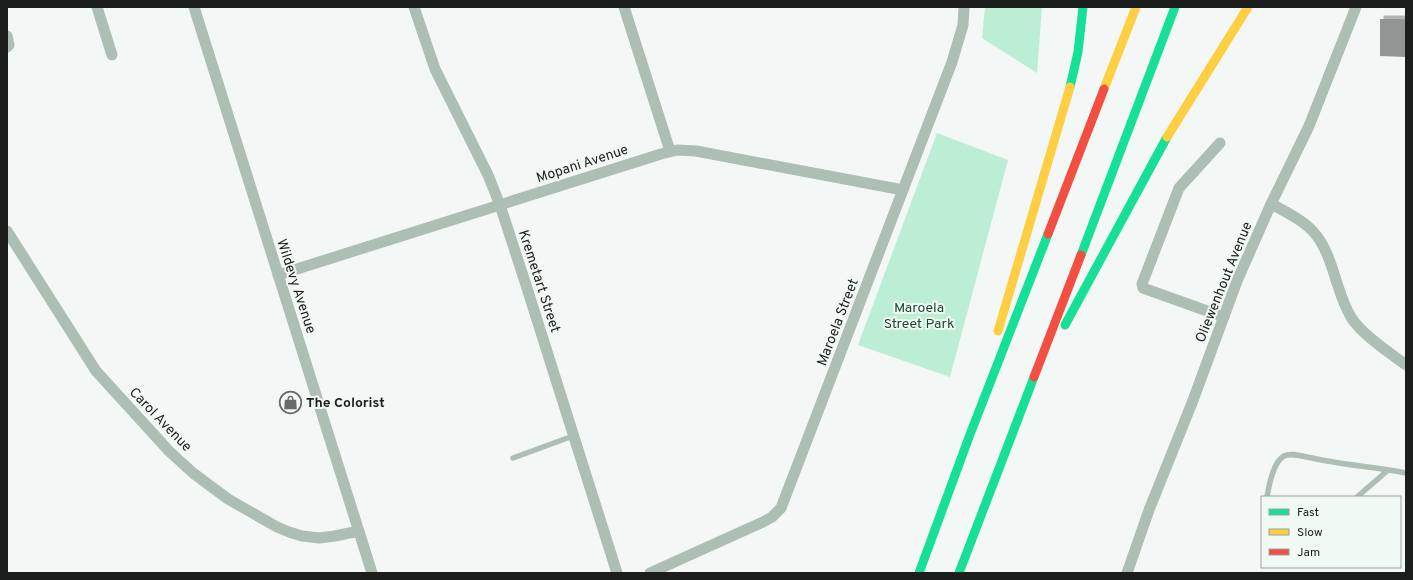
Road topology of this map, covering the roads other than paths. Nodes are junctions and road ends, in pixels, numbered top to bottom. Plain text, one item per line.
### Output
1 (97, 7) edge
2 (194, 7) edge
3 (414, 7) edge
4 (624, 7) edge
5 (964, 7) edge
6 (1083, 7) edge
7 (1136, 7) edge
8 (1175, 7) edge
9 (1248, 7) edge
10 (1356, 7) edge
11 (7, 36) edge
12 (7, 47) edge
13 (112, 56) dead end
14 (1220, 143) dead end
15 (670, 151) junction
16 (903, 190) junction
17 (1271, 204) junction
18 (500, 205) junction
19 (7, 231) edge
20 (278, 275) junction
21 (1224, 317) junction
22 (1406, 365) edge
23 (1028, 394) junction
24 (573, 436) junction
25 (969, 437) junction
26 (513, 458) dead end
27 (1387, 471) junction
28 (1406, 474) edge
29 (1267, 496) edge
30 (1358, 496) edge
31 (359, 532) junction
32 (372, 573) edge
33 (617, 573) edge
34 (650, 573) edge
35 (918, 573) edge
36 (959, 573) edge
37 (1128, 573) edge

1 - 13 street
2 - 20 street, Wildevy Avenue
3 - 18 street, Kremetart Street
4 - 15 street
5 - 16 street, Maroela Street
6 - 25 highway
7 - 25 highway
8 - 23 highway
9 - 23 highway
10 - 17 street, Oliewenhout Avenue
11 - 12 street
14 - 21 street
15 - 16 street, Mopani Avenue
15 - 18 street, Mopani Avenue
16 - 34 street, Maroela Street
17 - 21 street, Oliewenhout Avenue
17 - 22 street
18 - 20 street, Mopani Avenue
18 - 24 street, Kremetart Street
19 - 31 street, Carol Avenue
20 - 31 street, Wildevy Avenue
21 - 37 street, Oliewenhout Avenue
23 - 36 highway
24 - 26 lane
24 - 33 street, Kremetart Street
25 - 35 highway
27 - 28 lane
27 - 29 lane
27 - 30 lane
31 - 32 street, Wildevy Avenue

